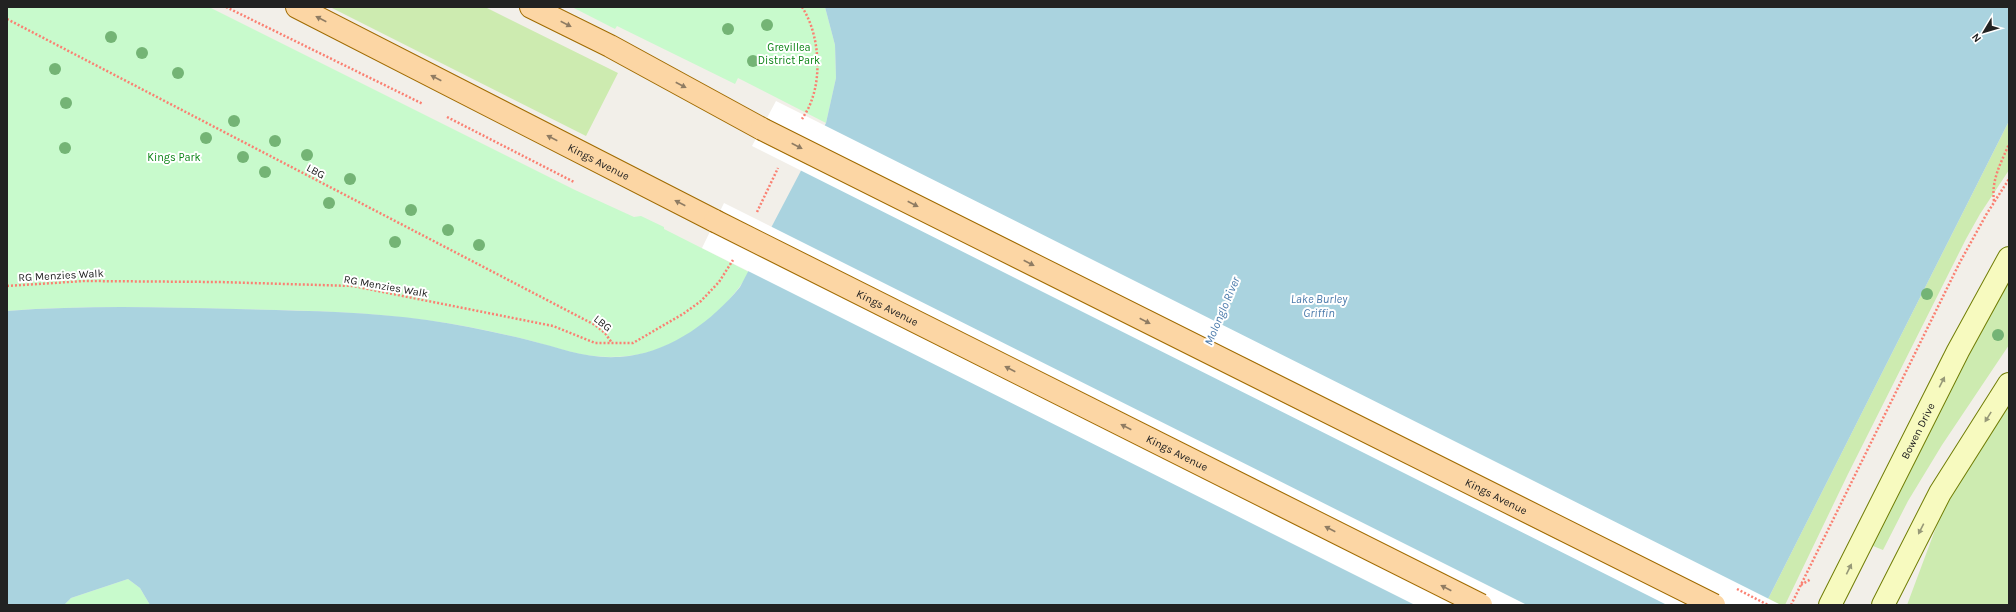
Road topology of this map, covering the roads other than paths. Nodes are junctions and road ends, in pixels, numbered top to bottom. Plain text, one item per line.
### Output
1 (297, 7) edge
2 (531, 7) edge
3 (2009, 258) edge
4 (2009, 384) edge
5 (1481, 605) edge
6 (1714, 605) edge
7 (1830, 605) edge
8 (1883, 605) edge

5 -> 1 main road, Kings Avenue, bridge
2 -> 6 main road, Kings Avenue, bridge
7 -> 3 main road, Bowen Drive
4 -> 8 main road

